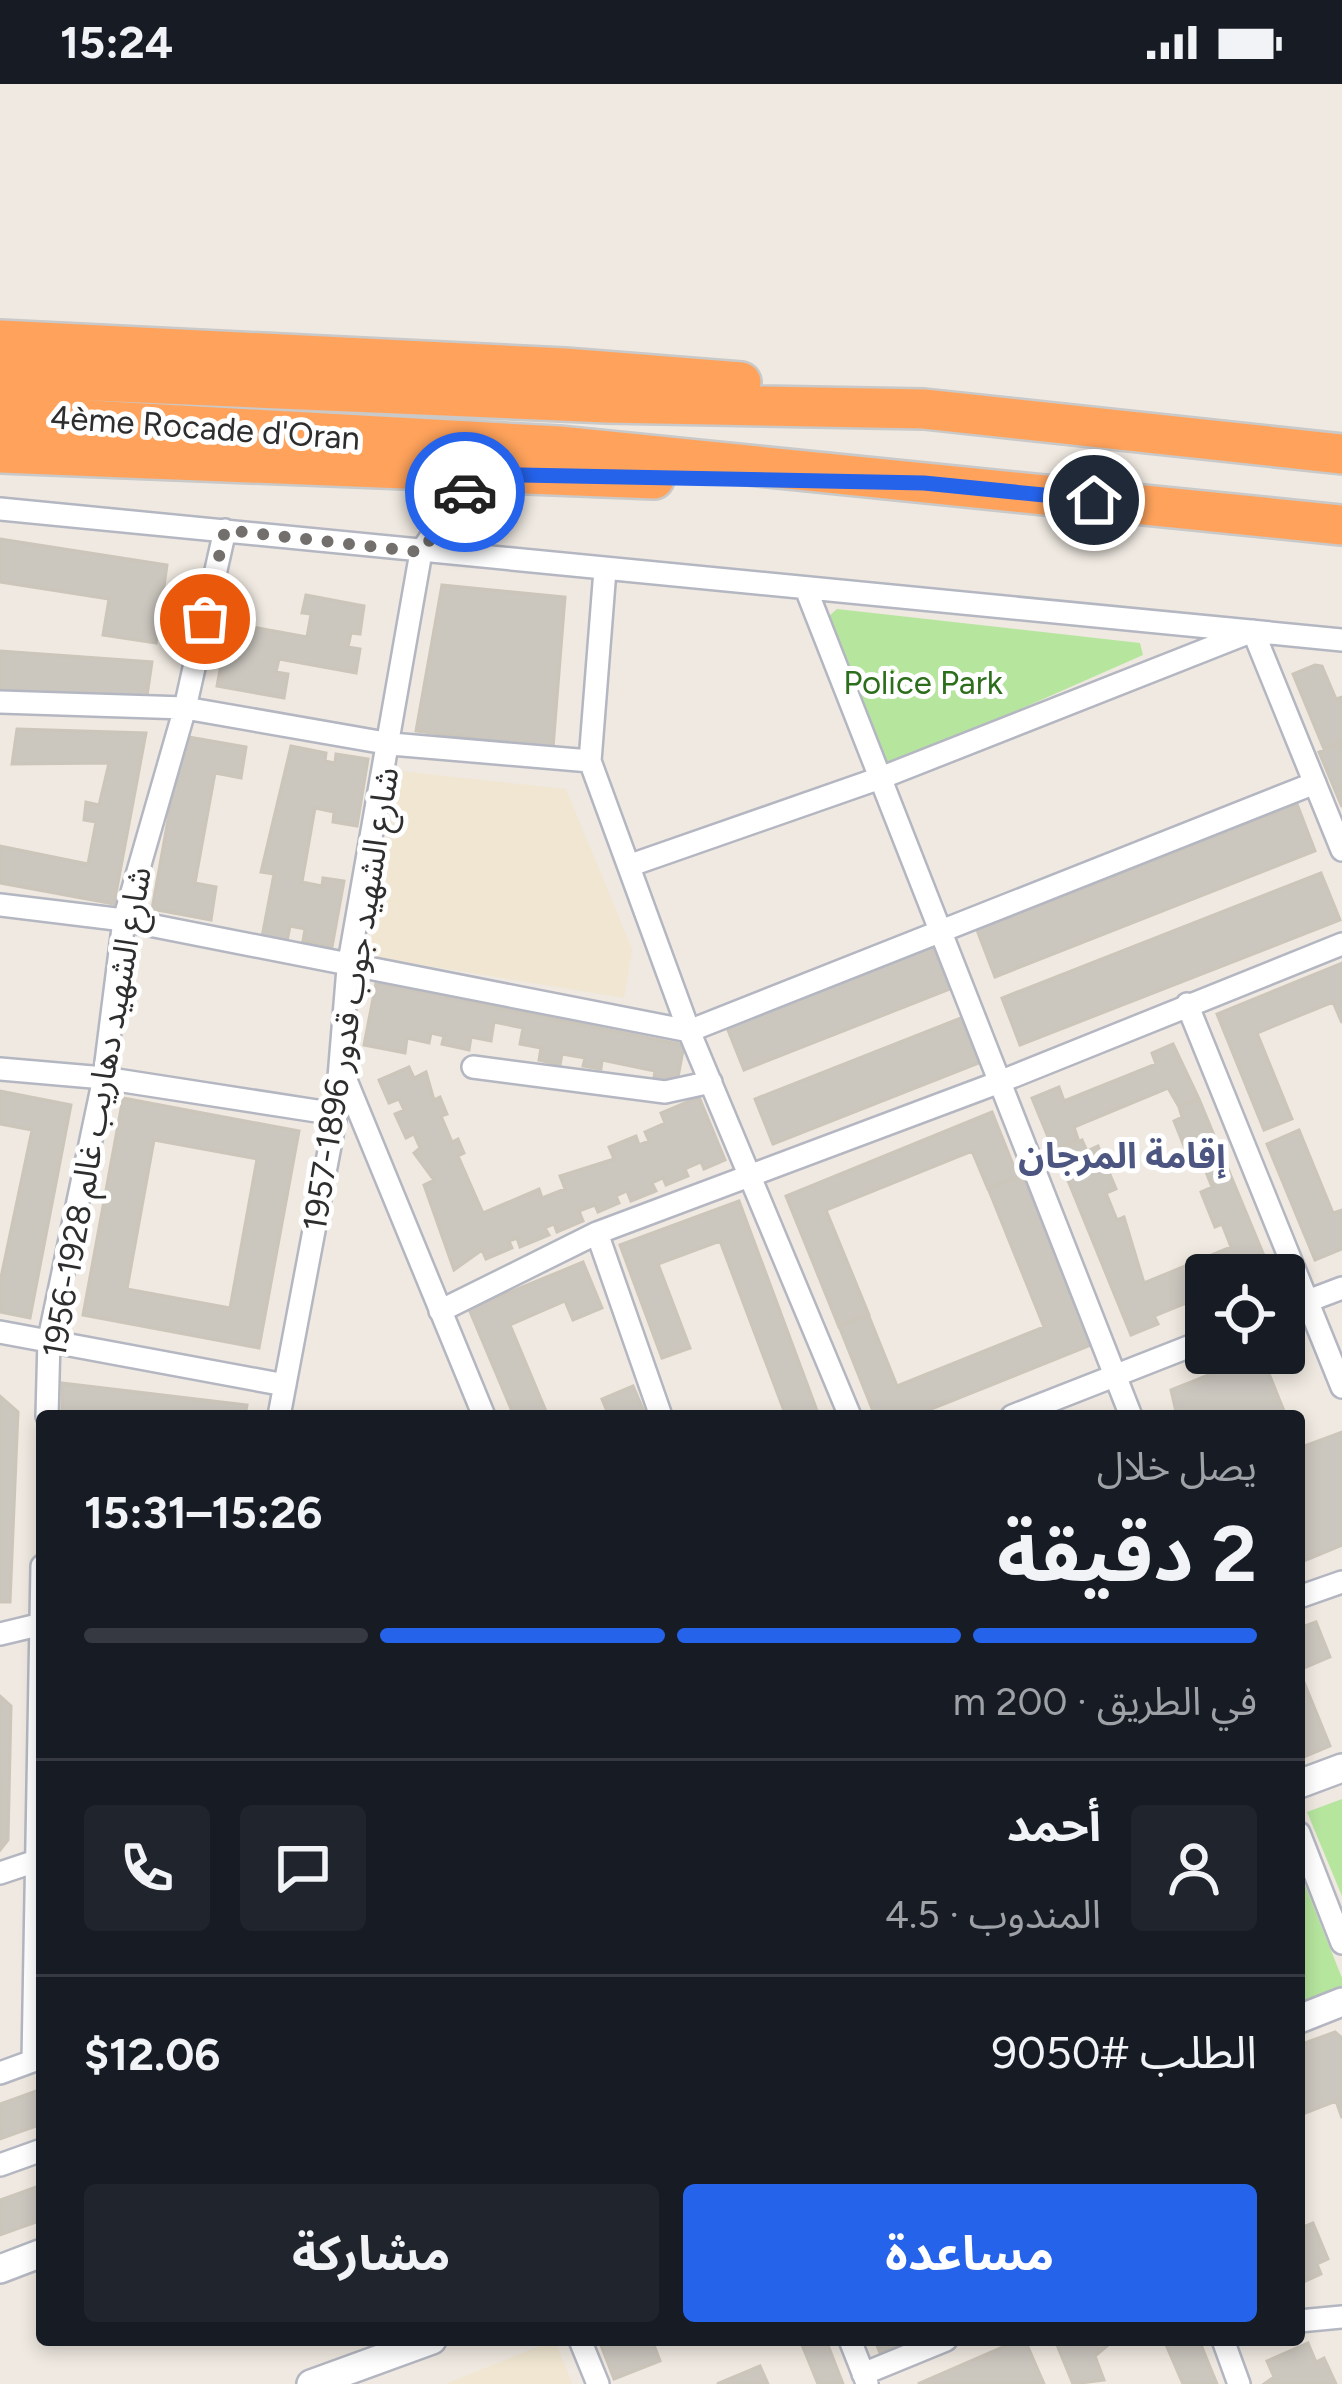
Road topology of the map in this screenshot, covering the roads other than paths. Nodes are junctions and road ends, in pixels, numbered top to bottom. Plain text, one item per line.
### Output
1 (0, 340) edge
2 (0, 377) edge
3 (924, 409) junction
4 (0, 416) edge
5 (0, 453) edge
6 (1342, 454) edge
7 (425, 470) junction
8 (473, 474) junction
9 (924, 483) junction
10 (0, 508) edge
11 (444, 517) junction
12 (1342, 525) edge
13 (225, 530) junction
14 (421, 552) junction
15 (605, 570) junction
16 (806, 589) junction
17 (1253, 631) junction
18 (1342, 640) edge
19 (0, 702) edge
20 (185, 708) junction
21 (391, 744) junction
22 (590, 761) junction
23 (883, 777) junction
24 (1315, 783) junction
25 (1342, 850) edge
26 (631, 866) junction
27 (0, 905) edge
28 (124, 920) junction
29 (938, 932) junction
30 (1342, 944) edge
31 (348, 968) junction
32 (1187, 1004) junction
33 (688, 1031) junction
34 (340, 1065) junction
35 (473, 1067) dead end
36 (0, 1069) edge
37 (104, 1078) junction
38 (711, 1082) junction
39 (997, 1083) junction
40 (336, 1114) junction
41 (752, 1172) junction
42 (597, 1233) junction
43 (1342, 1288) edge
44 (1307, 1301) junction
45 (440, 1311) junction
46 (0, 1332) edge
47 (49, 1339) junction
48 (1185, 1348) edge
49 (1114, 1375) junction
50 (285, 1384) junction
51 (1342, 1388) edge
52 (46, 1410) edge
53 (280, 1410) edge
54 (481, 1410) edge
55 (659, 1410) edge
56 (848, 1410) edge
57 (1027, 1410) edge
58 (1129, 1410) edge
59 (1342, 1582) edge
60 (1305, 1596) edge
61 (36, 1625) edge
62 (0, 1634) edge
63 (1342, 1768) edge
64 (1305, 1782) edge
65 (1305, 1848) edge
66 (36, 1860) edge
67 (0, 1873) edge
68 (1342, 1943) edge
69 (1342, 2002) edge
70 (1305, 2017) edge
71 (36, 2059) edge
72 (0, 2073) edge
73 (36, 2152) edge
74 (0, 2165) edge
75 (36, 2255) edge
76 (0, 2269) edge
77 (1342, 2317) edge
78 (1305, 2320) edge
79 (416, 2346) edge
80 (582, 2346) edge
81 (852, 2346) edge
82 (934, 2346) edge
83 (1224, 2346) edge
84 (865, 2379) edge
85 (311, 2384) edge
86 (598, 2384) edge
87 (1238, 2384) edge

1 - 3 highway
2 - 3 highway, 4ème Rocade d'Oran
3 - 6 highway, 4ème Rocade d'Oran
4 - 9 highway, 4ème Rocade d'Oran
5 - 7 highway
7 - 8 highway
7 - 11 street
8 - 9 highway
8 - 11 street, شارع الشهيد جوب قدور 1896-1957
9 - 12 highway, 4ème Rocade d'Oran
10 - 13 street
11 - 14 street, شارع الشهيد جوب قدور 1896-1957
13 - 14 street
13 - 20 street, شارع الشهيد دهاريب غالم 1928-1956
14 - 15 street
14 - 21 street, شارع الشهيد جوب قدور 1896-1957
15 - 16 street
15 - 22 street
16 - 17 street
16 - 23 street
17 - 18 street
17 - 23 street
17 - 24 street
19 - 20 street
20 - 21 street
20 - 28 street, شارع الشهيد دهاريب غالم 1928-1956
21 - 22 street
21 - 31 street, شارع الشهيد جوب قدور 1896-1957
22 - 26 street
23 - 26 street
23 - 29 street
24 - 25 street
24 - 29 street
26 - 33 street
27 - 28 street
28 - 31 street
28 - 37 street, شارع الشهيد دهاريب غالم 1928-1956
29 - 33 street
29 - 39 street
30 - 32 street
31 - 33 street
31 - 34 street, شارع الشهيد جوب قدور 1896-1957
32 - 39 street
32 - 44 street
33 - 38 street
34 - 40 street, شارع الشهيد جوب قدور 1896-1957
34 - 45 street
35 - 38 street
36 - 37 street
37 - 40 street
37 - 47 street, شارع الشهيد دهاريب غالم 1928-1956
38 - 41 street
39 - 41 street
39 - 49 street
40 - 50 street, شارع الشهيد جوب قدور 1896-1957
41 - 42 street
41 - 56 street
42 - 45 street
42 - 55 street
43 - 44 street
44 - 51 street
45 - 54 street
46 - 47 street
47 - 50 street
47 - 52 street, شارع الشهيد دهاريب غالم 1928-1956
48 - 49 street
49 - 57 street
49 - 58 street
50 - 53 street, شارع الشهيد جوب قدور 1896-1957
59 - 60 street
61 - 62 street
63 - 64 street
65 - 68 street
66 - 67 street
69 - 70 street
71 - 72 street
73 - 74 street
75 - 76 street
77 - 78 street
79 - 85 street
80 - 86 street
81 - 84 street
82 - 84 street
83 - 87 street

